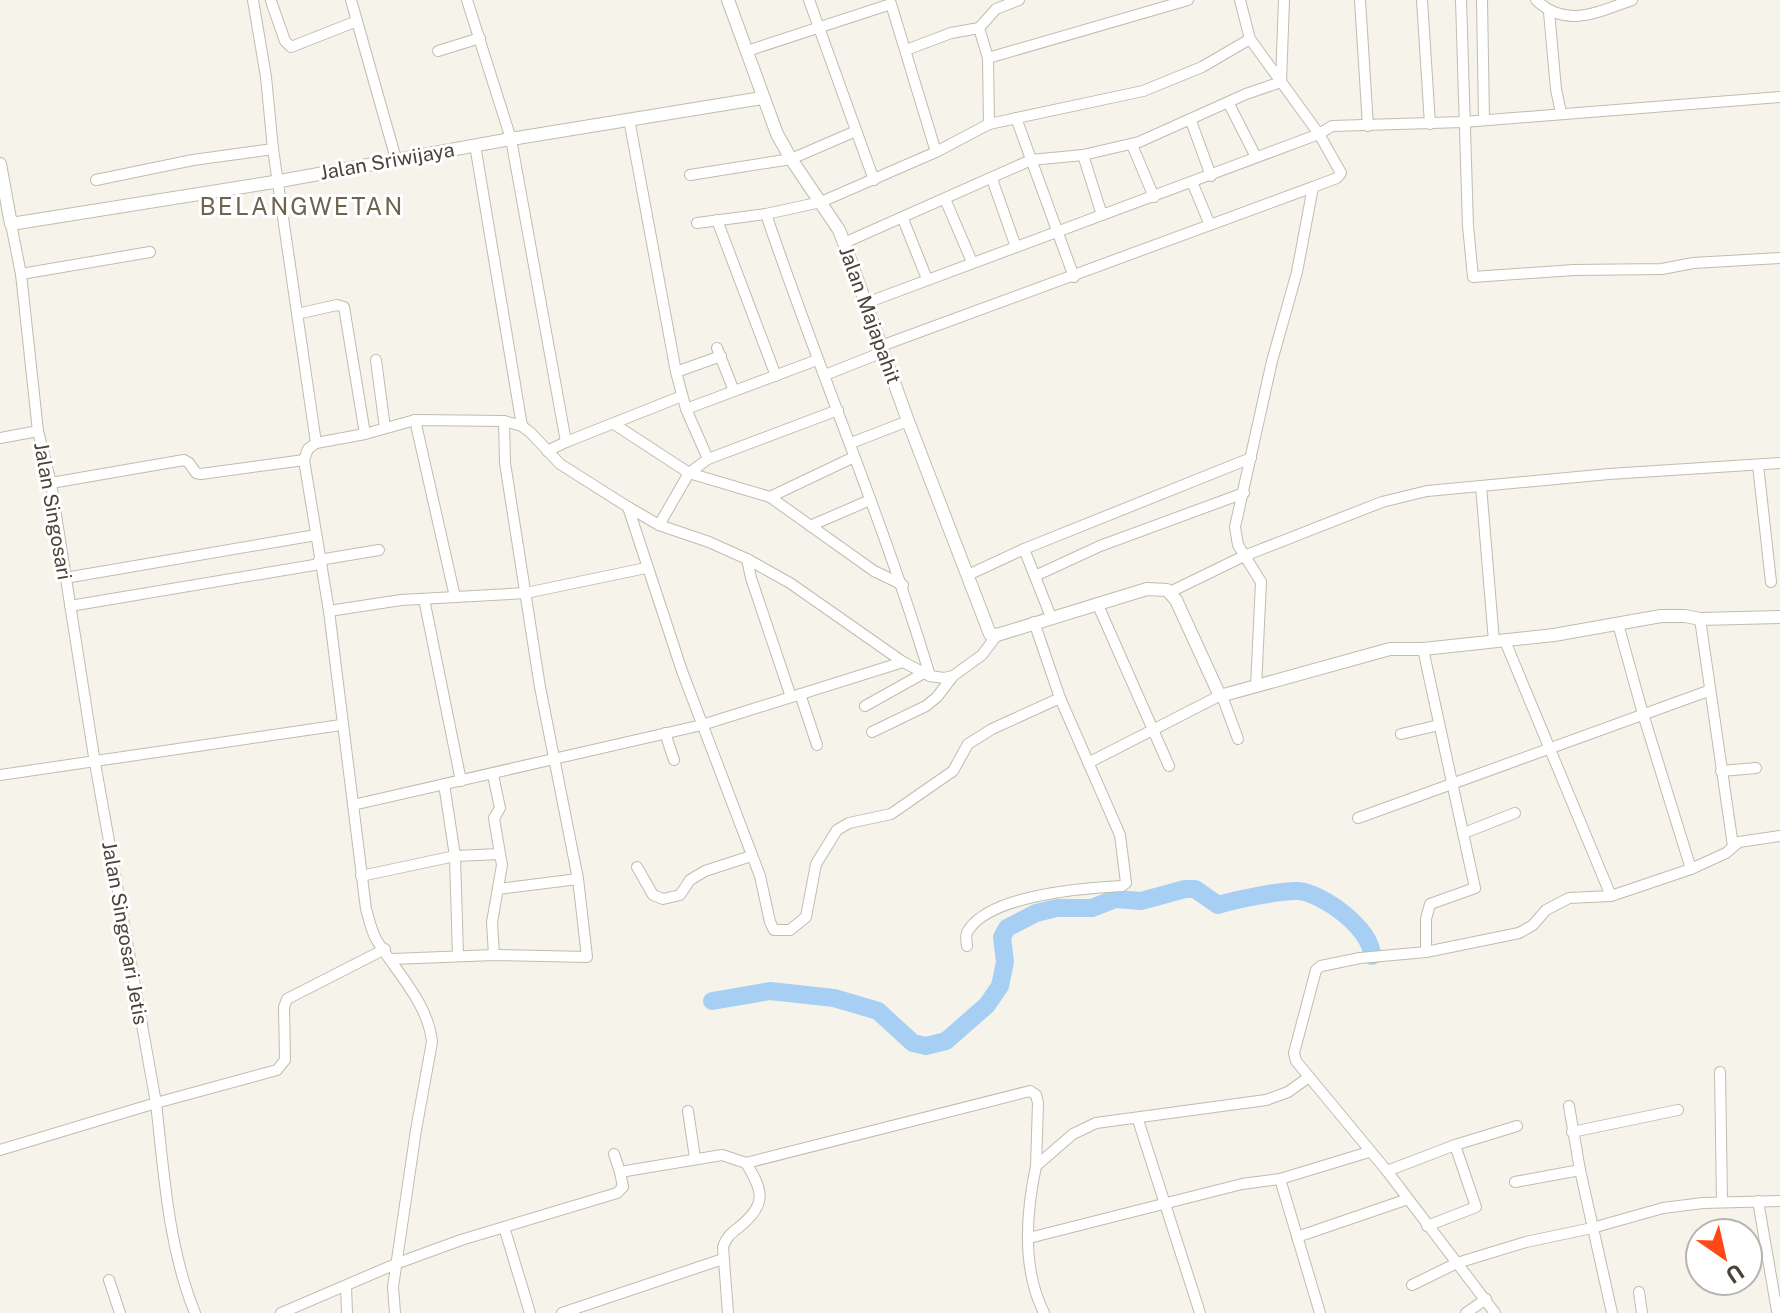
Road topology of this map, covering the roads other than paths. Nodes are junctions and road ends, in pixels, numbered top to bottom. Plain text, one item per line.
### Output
1 (273, 0) edge
2 (351, 0) edge
3 (467, 0) edge
4 (728, 0) edge
5 (809, 0) edge
6 (1019, 0) edge
7 (1188, 0) edge
8 (1240, 0) edge
9 (1284, 0) edge
10 (1360, 0) edge
11 (1422, 0) edge
12 (1461, 0) edge
13 (1482, 0) edge
14 (1536, 0) edge
15 (1632, 0) edge
16 (892, 2) edge
17 (254, 3) edge
18 (1549, 12) junction
19 (357, 21) junction
20 (818, 28) junction
21 (979, 28) junction
22 (480, 38) junction
23 (1250, 39) junction
24 (906, 50) junction
25 (438, 51) dead end
26 (747, 51) junction
27 (988, 58) junction
28 (1281, 82) junction
29 (1780, 97) edge
30 (762, 98) junction
31 (1229, 104) junction
32 (1561, 113) junction
33 (1016, 118) junction
34 (629, 119) junction
35 (1484, 120) junction
36 (1191, 121) junction
37 (1464, 122) junction
38 (989, 124) junction
39 (1430, 124) junction
40 (1368, 126) junction
41 (856, 131) junction
42 (1319, 134) junction
43 (511, 139) junction
44 (475, 145) junction
45 (1132, 145) junction
46 (273, 149) junction
47 (936, 152) junction
48 (1083, 155) junction
49 (1256, 157) junction
50 (396, 159) junction
51 (791, 159) junction
52 (1031, 160) junction
53 (0, 164) edge
54 (690, 175) dead end
55 (1211, 176) junction
56 (992, 179) junction
57 (96, 180) dead end
58 (874, 180) junction
59 (280, 181) junction
60 (1192, 182) junction
61 (1313, 187) junction
62 (1154, 197) junction
63 (945, 199) junction
64 (821, 202) junction
65 (766, 214) junction
66 (1102, 215) junction
67 (903, 219) junction
68 (717, 220) junction
69 (697, 223) dead end
70 (11, 224) junction
71 (1210, 225) junction
72 (1058, 232) junction
73 (844, 243) junction
74 (1016, 247) junction
75 (150, 252) dead end
76 (1780, 258) edge
77 (972, 262) junction
78 (21, 274) junction
79 (1074, 277) junction
80 (927, 279) junction
81 (866, 303) junction
82 (297, 314) junction
83 (882, 349) junction
84 (376, 360) dead end
85 (817, 360) junction
86 (676, 372) junction
87 (825, 375) junction
88 (776, 376) junction
89 (734, 391) junction
90 (682, 396) junction
91 (686, 409) junction
92 (838, 410) junction
93 (415, 420) junction
94 (504, 421) junction
95 (908, 421) junction
96 (614, 424) junction
97 (522, 426) junction
98 (385, 428) junction
99 (38, 431) junction
100 (365, 434) junction
101 (0, 438) edge
102 (566, 442) junction
103 (316, 443) junction
104 (851, 443) junction
105 (547, 451) junction
106 (854, 457) junction
107 (1251, 458) junction
108 (708, 459) junction
109 (304, 460) junction
110 (1780, 463) edge
111 (1758, 465) junction
112 (689, 473) junction
113 (51, 483) junction
114 (1481, 486) junction
115 (1244, 493) junction
116 (770, 497) junction
117 (870, 500) junction
118 (628, 507) junction
119 (659, 525) junction
120 (810, 526) junction
121 (316, 535) junction
122 (1024, 549) junction
123 (379, 550) dead end
124 (1244, 556) junction
125 (747, 559) junction
126 (320, 562) junction
127 (646, 568) junction
128 (968, 575) junction
129 (1035, 576) junction
130 (65, 578) junction
131 (1771, 582) dead end
132 (903, 585) junction
133 (1170, 592) junction
134 (526, 593) junction
135 (455, 597) junction
136 (424, 599) junction
137 (1097, 603) junction
138 (70, 606) junction
139 (329, 611) junction
140 (1051, 617) junction
141 (1780, 617) edge
142 (1700, 619) junction
143 (1034, 622) junction
144 (1618, 624) junction
145 (997, 635) junction
146 (1500, 641) junction
147 (1423, 649) junction
148 (903, 662) junction
149 (927, 674) junction
150 (953, 676) junction
151 (1256, 687) junction
152 (1708, 691) junction
153 (795, 696) junction
154 (1221, 696) junction
155 (1060, 698) junction
156 (865, 706) dead end
157 (1643, 714) junction
158 (341, 725) junction
159 (702, 725) junction
160 (1439, 725) junction
161 (1153, 730) junction
162 (872, 732) dead end
163 (665, 733) junction
164 (1401, 734) dead end
165 (1238, 739) dead end
166 (817, 745) dead end
167 (1549, 748) junction
168 (674, 760) dead end
169 (553, 761) junction
170 (95, 763) junction
171 (1088, 763) junction
172 (1169, 766) dead end
173 (1756, 768) dead end
174 (1721, 771) junction
175 (0, 775) edge
176 (493, 775) junction
177 (461, 781) junction
178 (444, 784) junction
179 (1454, 784) junction
180 (353, 805) junction
181 (1515, 813) dead end
182 (1358, 818) dead end
183 (1464, 833) junction
184 (1780, 836) edge
185 (1733, 846) junction
186 (500, 854) junction
187 (455, 856) junction
188 (751, 856) junction
189 (637, 867) dead end
190 (1691, 869) junction
191 (361, 876) junction
192 (578, 879) junction
193 (498, 889) junction
194 (1611, 896) junction
195 (967, 946) dead end
196 (385, 949) junction
197 (1426, 952) junction
198 (494, 955) junction
199 (458, 956) junction
200 (392, 959) junction
201 (1720, 1072) dead end
202 (1309, 1077) junction
203 (156, 1103) junction
204 (1569, 1106) dead end
205 (1678, 1110) dead end
206 (688, 1111) dead end
207 (1138, 1120) junction
208 (1517, 1126) dead end
209 (1572, 1132) junction
210 (1455, 1145) junction
211 (0, 1150) edge
212 (1369, 1152) junction
213 (614, 1154) dead end
214 (695, 1158) junction
215 (746, 1163) junction
216 (1036, 1166) junction
217 (1580, 1170) junction
218 (1387, 1171) junction
219 (620, 1172) junction
220 (1280, 1179) junction
221 (1515, 1182) dead end
222 (1408, 1199) junction
223 (1758, 1201) junction
224 (1780, 1201) edge
225 (1722, 1202) junction
226 (1165, 1203) junction
227 (1427, 1226) junction
228 (504, 1227) junction
229 (1592, 1228) junction
230 (1297, 1237) junction
231 (1029, 1238) junction
232 (723, 1259) junction
233 (398, 1263) junction
234 (1457, 1263) junction
235 (109, 1280) dead end
236 (1412, 1285) dead end
237 (346, 1286) junction
238 (1639, 1292) dead end
239 (1486, 1299) junction
240 (1777, 1309) edge
241 (120, 1313) edge
242 (195, 1313) edge
243 (281, 1313) edge
244 (347, 1313) edge
245 (395, 1313) edge
246 (530, 1313) edge
247 (562, 1313) edge
248 (728, 1313) edge
249 (1044, 1313) edge
250 (1200, 1313) edge
251 (1320, 1313) edge
252 (1466, 1313) edge
253 (1495, 1313) edge
254 (1612, 1313) edge
255 (1642, 1313) edge

1 - 17 street
1 - 19 street
2 - 19 street
3 - 22 street
4 - 26 street, Jalan Majapahit
5 - 20 street
6 - 21 street
7 - 27 street
8 - 23 street
9 - 28 street
10 - 40 street
11 - 39 street
12 - 37 street
13 - 35 street
14 - 18 street
15 - 18 street
16 - 20 street
16 - 24 street
17 - 46 street
18 - 32 street
19 - 50 street
20 - 26 street
20 - 41 street
21 - 24 street
21 - 27 street
22 - 25 street
22 - 43 street
23 - 28 street
23 - 33 street
24 - 47 street
26 - 30 street, Jalan Majapahit
27 - 38 street
28 - 31 street
28 - 42 street
29 - 32 street
30 - 34 street, Jalan Sriwijaya
30 - 51 street, Jalan Majapahit
31 - 36 street
31 - 49 street
32 - 35 street
33 - 38 street
33 - 52 street
34 - 43 street, Jalan Sriwijaya
34 - 86 street
35 - 37 street
36 - 45 street
36 - 55 street
37 - 39 street
37 - 76 street
38 - 47 street
39 - 40 street
40 - 42 street
41 - 51 street
41 - 58 street
42 - 49 street
42 - 61 street
43 - 44 street, Jalan Sriwijaya
43 - 102 street
44 - 50 street, Jalan Sriwijaya
44 - 97 street
45 - 48 street
45 - 62 street
46 - 57 street
46 - 59 street
47 - 58 street
48 - 52 street
48 - 66 street
49 - 55 street
50 - 59 street, Jalan Sriwijaya
51 - 54 street
51 - 64 street, Jalan Majapahit
52 - 56 street
52 - 72 street
53 - 70 street, Jalan Singosari
55 - 60 street
56 - 63 street
56 - 74 street
58 - 64 street
59 - 70 street, Jalan Sriwijaya
59 - 82 street
60 - 62 street
60 - 71 street
61 - 71 street
61 - 107 street
62 - 66 street
63 - 67 street
63 - 77 street
64 - 65 street
64 - 73 street, Jalan Majapahit
65 - 68 street
65 - 85 street
66 - 72 street
67 - 73 street
67 - 80 street
68 - 69 street
68 - 88 street
70 - 78 street, Jalan Singosari
71 - 79 street
72 - 74 street
72 - 79 street
73 - 81 street, Jalan Majapahit
74 - 77 street
75 - 78 street
77 - 80 street
78 - 99 street, Jalan Singosari
79 - 83 street
80 - 81 street
81 - 83 street, Jalan Majapahit
82 - 100 street
82 - 103 street
83 - 87 street
83 - 95 street, Jalan Majapahit
84 - 98 street
85 - 87 street
85 - 88 street
86 - 89 street
86 - 90 street
87 - 92 street
88 - 89 street
89 - 91 street
90 - 91 street
90 - 96 street
91 - 108 street
92 - 104 street
92 - 108 street
93 - 94 street
93 - 98 street
93 - 135 street
94 - 97 street
94 - 134 street
95 - 104 street
95 - 128 street, Jalan Majapahit
96 - 102 street
96 - 112 street
97 - 105 street
98 - 100 street
99 - 101 street
99 - 113 street, Jalan Singosari
100 - 103 street
102 - 105 street
103 - 109 street
104 - 106 street
105 - 118 street
106 - 116 street
106 - 117 street
107 - 115 street
107 - 122 street
108 - 112 street
109 - 113 street
109 - 121 street
110 - 111 street
111 - 114 street
111 - 131 street
112 - 116 street
112 - 119 street
113 - 130 street, Jalan Singosari
114 - 124 street
114 - 146 street
115 - 124 street
115 - 129 street
116 - 120 street
117 - 120 street
117 - 132 street
118 - 119 street
118 - 127 street
119 - 125 street
120 - 132 street
121 - 126 street
121 - 130 street
122 - 128 street
122 - 129 street
123 - 126 street
124 - 133 street
124 - 151 street
125 - 148 street
125 - 153 street
126 - 138 street
126 - 139 street
127 - 134 street
127 - 159 street
128 - 145 street, Jalan Majapahit
129 - 140 street
130 - 138 street, Jalan Singosari
132 - 149 street
133 - 137 street
133 - 154 street
134 - 135 street
134 - 169 street
135 - 136 street
136 - 139 street
136 - 177 street
137 - 140 street
137 - 161 street
138 - 170 street, Jalan Singosari
139 - 158 street
140 - 143 street
141 - 142 street
142 - 144 street
142 - 152 street
143 - 145 street
143 - 155 street
144 - 146 street
144 - 157 street
145 - 150 street
146 - 147 street
146 - 167 street
147 - 151 street
147 - 160 street
148 - 149 street
148 - 153 street
149 - 150 street
149 - 156 street
150 - 162 street
151 - 154 street
152 - 157 street
152 - 174 street
153 - 159 street
153 - 166 street
154 - 161 street
154 - 165 street
155 - 171 street
155 - 188 street
157 - 167 street
157 - 190 street
158 - 170 street
158 - 180 street
159 - 163 street
159 - 188 street
160 - 164 street
160 - 179 street
161 - 171 street
161 - 172 street
163 - 168 street
163 - 169 street
167 - 179 street
167 - 194 street
169 - 176 street
169 - 192 street
170 - 175 street
170 - 203 street, Jalan Singosari Jetis
171 - 195 street
173 - 174 street
174 - 185 street
176 - 177 street
176 - 186 street
177 - 178 street
178 - 180 street
178 - 187 street
179 - 182 street
179 - 183 street
180 - 191 street
181 - 183 street
183 - 197 street
184 - 185 street
185 - 190 street
186 - 187 street
186 - 193 street
187 - 191 street
187 - 199 street
188 - 189 street
190 - 194 street
191 - 196 street
192 - 193 street
192 - 198 street
193 - 198 street
194 - 197 street
196 - 200 street
196 - 203 street
197 - 202 street
198 - 199 street
199 - 200 street
200 - 233 street
201 - 225 street
202 - 207 street
202 - 212 street
203 - 211 street
203 - 242 street, Jalan Singosari Jetis
204 - 209 street
205 - 209 street
206 - 214 street
207 - 216 street
207 - 226 street
208 - 210 street
209 - 217 street
210 - 218 street
210 - 227 street
212 - 218 street
212 - 220 street
213 - 219 street
214 - 215 street
214 - 219 street
215 - 216 street
215 - 232 street
216 - 231 street
217 - 221 street
217 - 229 street
218 - 222 street
219 - 228 street
220 - 226 street
220 - 230 street
222 - 227 street
222 - 230 street
223 - 224 street
223 - 225 street
223 - 240 street
225 - 229 street
226 - 231 street
226 - 250 street
227 - 234 street
228 - 233 street
228 - 246 street
229 - 234 street
229 - 254 street
230 - 251 street
231 - 249 street
232 - 247 street
232 - 248 street
233 - 237 street
233 - 245 street
234 - 236 street
234 - 239 street
235 - 241 street
237 - 243 street
237 - 244 street
238 - 255 street
239 - 252 street
239 - 253 street

